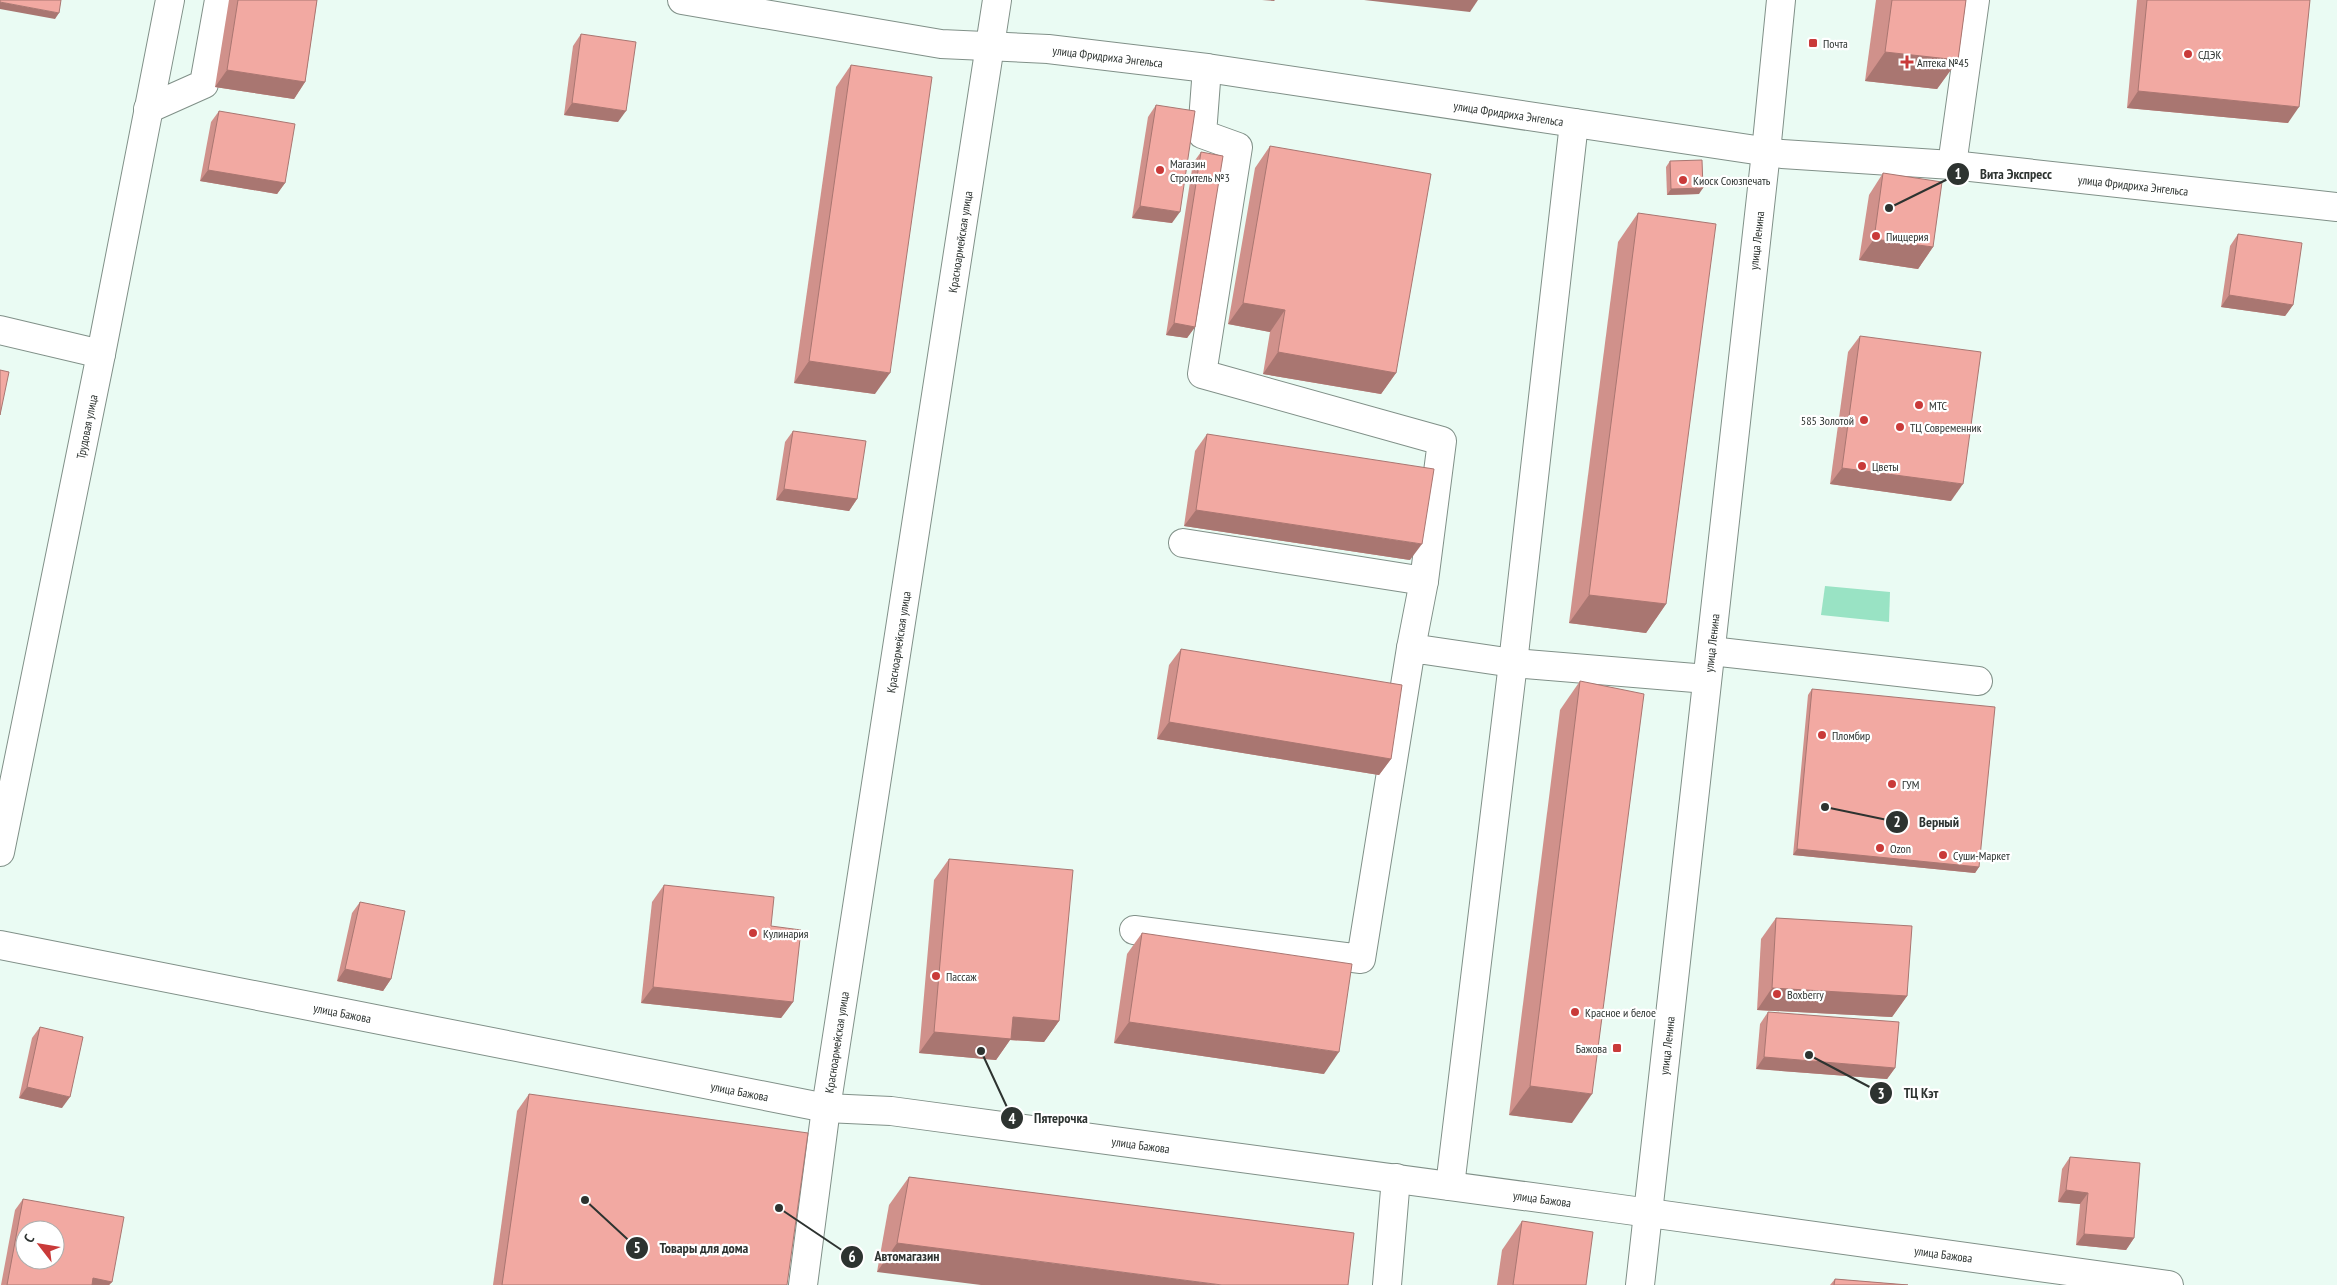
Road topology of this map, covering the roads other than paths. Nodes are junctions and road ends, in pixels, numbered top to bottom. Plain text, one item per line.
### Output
1 (170, 0) edge
2 (219, 0) edge
3 (682, 0) edge
4 (997, 0) edge
5 (1780, 0) edge
6 (1976, 0) edge
7 (990, 46) junction
8 (1207, 68) junction
9 (148, 109) junction
10 (1574, 124) junction
11 (1766, 152) junction
12 (1952, 165) junction
13 (2337, 207) edge
14 (0, 330) edge
15 (101, 354) junction
16 (1183, 543) dead end
17 (1424, 581) junction
18 (1411, 648) junction
19 (1711, 651) junction
20 (1513, 663) junction
21 (1707, 680) junction
22 (1978, 681) dead end
23 (0, 852) edge
24 (1134, 930) dead end
25 (0, 945) edge
26 (826, 1108) junction
27 (1396, 1178) junction
28 (1450, 1186) junction
29 (1648, 1213) junction
30 (2058, 1278) edge
31 (803, 1285) edge
32 (1387, 1285) edge
33 (1640, 1285) edge
34 (2170, 1285) edge

1 - 9 street, Трудовая улица
2 - 9 street
3 - 7 street, улица Фридриха Энгельса
4 - 7 street, Красноармейская улица
5 - 11 street, улица Ленина
6 - 12 street
7 - 8 street, улица Фридриха Энгельса
7 - 26 street, Красноармейская улица
8 - 10 street, улица Фридриха Энгельса
8 - 17 street
9 - 15 street, Трудовая улица
10 - 11 street, улица Фридриха Энгельса
10 - 20 street
11 - 12 street, улица Фридриха Энгельса
11 - 19 street, улица Ленина
12 - 13 street, улица Фридриха Энгельса
14 - 15 street
15 - 23 street, Трудовая улица
16 - 17 street
17 - 18 street
18 - 20 street
18 - 24 street
19 - 21 street, улица Ленина
19 - 22 street
20 - 21 street
20 - 28 street
21 - 29 street, улица Ленина
25 - 26 street, улица Бажова
26 - 27 street, улица Бажова
26 - 31 street, Красноармейская улица
27 - 28 street, улица Бажова
27 - 32 street
28 - 29 street, улица Бажова
29 - 30 street, улица Бажова
29 - 33 street, улица Ленина
30 - 34 street, улица Бажова

